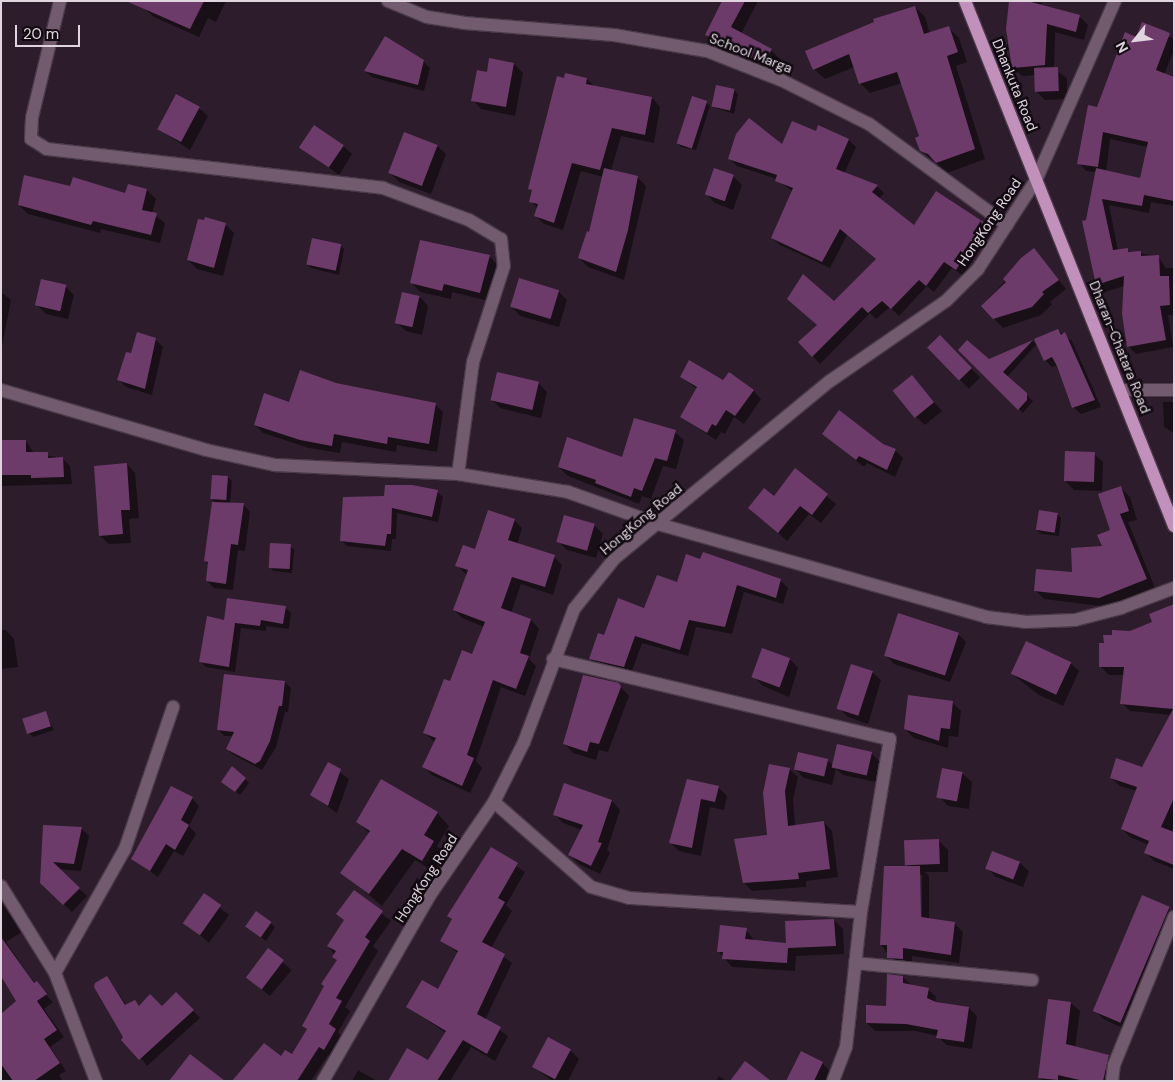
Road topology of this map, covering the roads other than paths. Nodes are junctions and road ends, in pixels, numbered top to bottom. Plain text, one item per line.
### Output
1 (60, 1) edge
2 (388, 1) edge
3 (965, 1) edge
4 (1114, 1) edge
5 (1036, 180) junction
6 (1007, 225) junction
7 (1, 390) edge
8 (1121, 390) junction
9 (1174, 390) edge
10 (458, 474) junction
11 (658, 524) junction
12 (1174, 526) edge
13 (1174, 588) edge
14 (553, 659) junction
15 (173, 707) dead end
16 (494, 802) junction
17 (1, 886) edge
18 (861, 912) junction
19 (1174, 917) edge
20 (855, 963) junction
21 (55, 973) junction
22 (1032, 980) dead end
23 (96, 1081) edge
24 (323, 1081) edge
25 (833, 1081) edge
26 (1112, 1081) edge

1 - 10 street
2 - 6 street, School Marga
3 - 5 main road, Dhankuta Road
4 - 5 street, HongKong Road
5 - 6 street, HongKong Road
5 - 8 main road, Dharan-Chatara Road
6 - 11 street, HongKong Road
7 - 10 street
8 - 9 street
8 - 12 main road, Dharan-Chatara Road
10 - 11 street
11 - 13 street
11 - 14 street, HongKong Road
14 - 16 street, HongKong Road
14 - 18 street
15 - 21 street
16 - 18 street
16 - 24 street, HongKong Road
17 - 21 street
18 - 20 street
19 - 26 street
20 - 22 street
20 - 25 street
21 - 23 street

